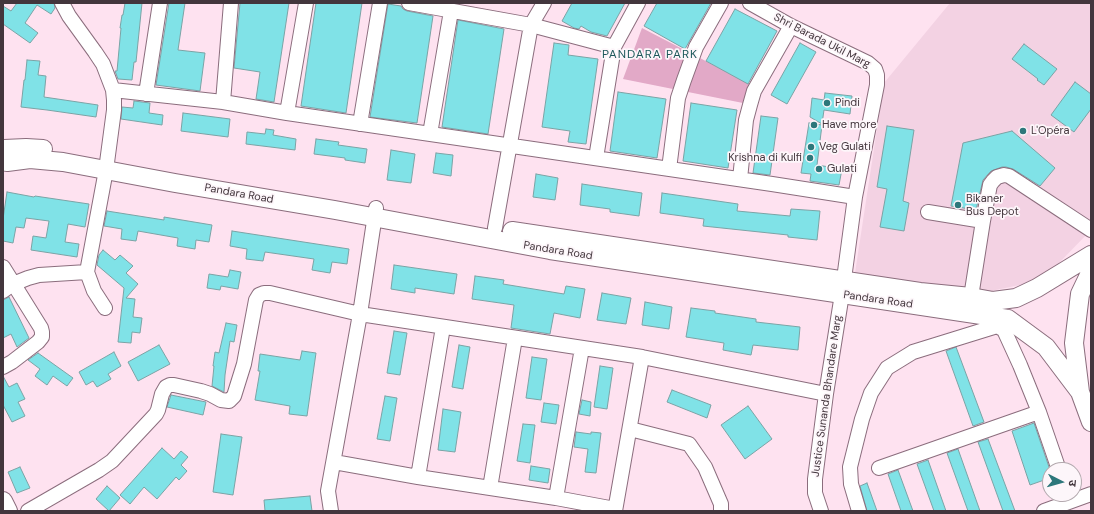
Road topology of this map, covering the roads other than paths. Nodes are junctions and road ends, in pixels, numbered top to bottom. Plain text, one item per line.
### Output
1 (62, 3) edge
2 (160, 3) edge
3 (232, 3) edge
4 (306, 3) edge
5 (380, 3) edge
6 (409, 3) edge
7 (544, 3) edge
8 (638, 3) edge
9 (721, 3) edge
10 (750, 3) edge
11 (460, 6) edge
12 (531, 25) junction
13 (791, 26) junction
14 (614, 47) junction
15 (113, 90) junction
16 (146, 94) junction
17 (223, 102) junction
18 (287, 114) junction
19 (360, 124) junction
20 (430, 134) junction
21 (509, 145) junction
22 (4, 156) edge
23 (596, 158) junction
24 (106, 165) junction
25 (669, 169) junction
26 (740, 179) junction
27 (855, 197) junction
28 (928, 212) dead end
29 (376, 213) junction
30 (983, 221) junction
31 (495, 228) junction
32 (1091, 230) edge
33 (1091, 255) edge
34 (3, 267) edge
35 (1091, 271) edge
36 (87, 272) junction
37 (843, 287) junction
38 (8, 288) edge
39 (971, 297) junction
40 (105, 308) dead end
41 (360, 314) junction
42 (443, 327) junction
43 (515, 338) junction
44 (582, 348) junction
45 (642, 356) junction
46 (3, 367) edge
47 (1080, 392) junction
48 (826, 394) junction
49 (1038, 412) junction
50 (1091, 422) edge
51 (630, 429) junction
52 (334, 462) junction
53 (1056, 462) edge
54 (879, 468) dead end
55 (418, 477) junction
56 (490, 488) junction
57 (556, 498) junction
58 (3, 501) edge
59 (1061, 502) edge
60 (615, 510) edge
61 (8, 511) edge
62 (28, 511) edge
63 (332, 511) edge
64 (721, 511) edge
65 (821, 511) edge
66 (859, 511) edge
67 (1044, 511) edge

1 - 15 street
2 - 16 street
3 - 17 street
4 - 18 street
5 - 19 street
6 - 11 street
7 - 12 street
8 - 14 street
9 - 25 street
10 - 13 street, Shri Barada Ukil Marg
11 - 12 street
11 - 20 street
12 - 14 street
12 - 21 street
13 - 26 street
13 - 27 street, Shri Barada Ukil Marg
14 - 23 street
15 - 16 street
15 - 24 street
16 - 17 street
17 - 18 street
18 - 19 street
19 - 20 street
20 - 21 street
21 - 23 street
21 - 31 street
22 - 24 main road, Pandara Road
23 - 25 street
24 - 29 main road, Pandara Road
24 - 36 street
25 - 26 street
26 - 27 street
27 - 37 street, Shri Barada Ukil Marg
28 - 30 street
29 - 31 main road, Pandara Road
29 - 37 main road, Pandara Road
29 - 41 street
30 - 32 street
30 - 39 street
31 - 37 main road, Pandara Road
33 - 39 main road, Pandara Road
34 - 38 street
35 - 47 main road
36 - 38 street
36 - 40 street
37 - 39 main road, Pandara Road
37 - 47 main road, Pandara Road
37 - 48 street, Justice Sunanda Bhandare Marg
38 - 46 street
41 - 42 street
41 - 52 street
41 - 62 street
42 - 43 street
42 - 55 street
43 - 44 street
43 - 56 street
44 - 45 street
44 - 57 street
45 - 48 street
45 - 51 street
47 - 50 main road
48 - 65 street, Justice Sunanda Bhandare Marg
49 - 53 street
49 - 54 street
49 - 66 street
51 - 60 street
51 - 64 street
52 - 55 street
52 - 63 street
55 - 56 street
56 - 57 street
57 - 60 street
58 - 61 main road
59 - 67 street

